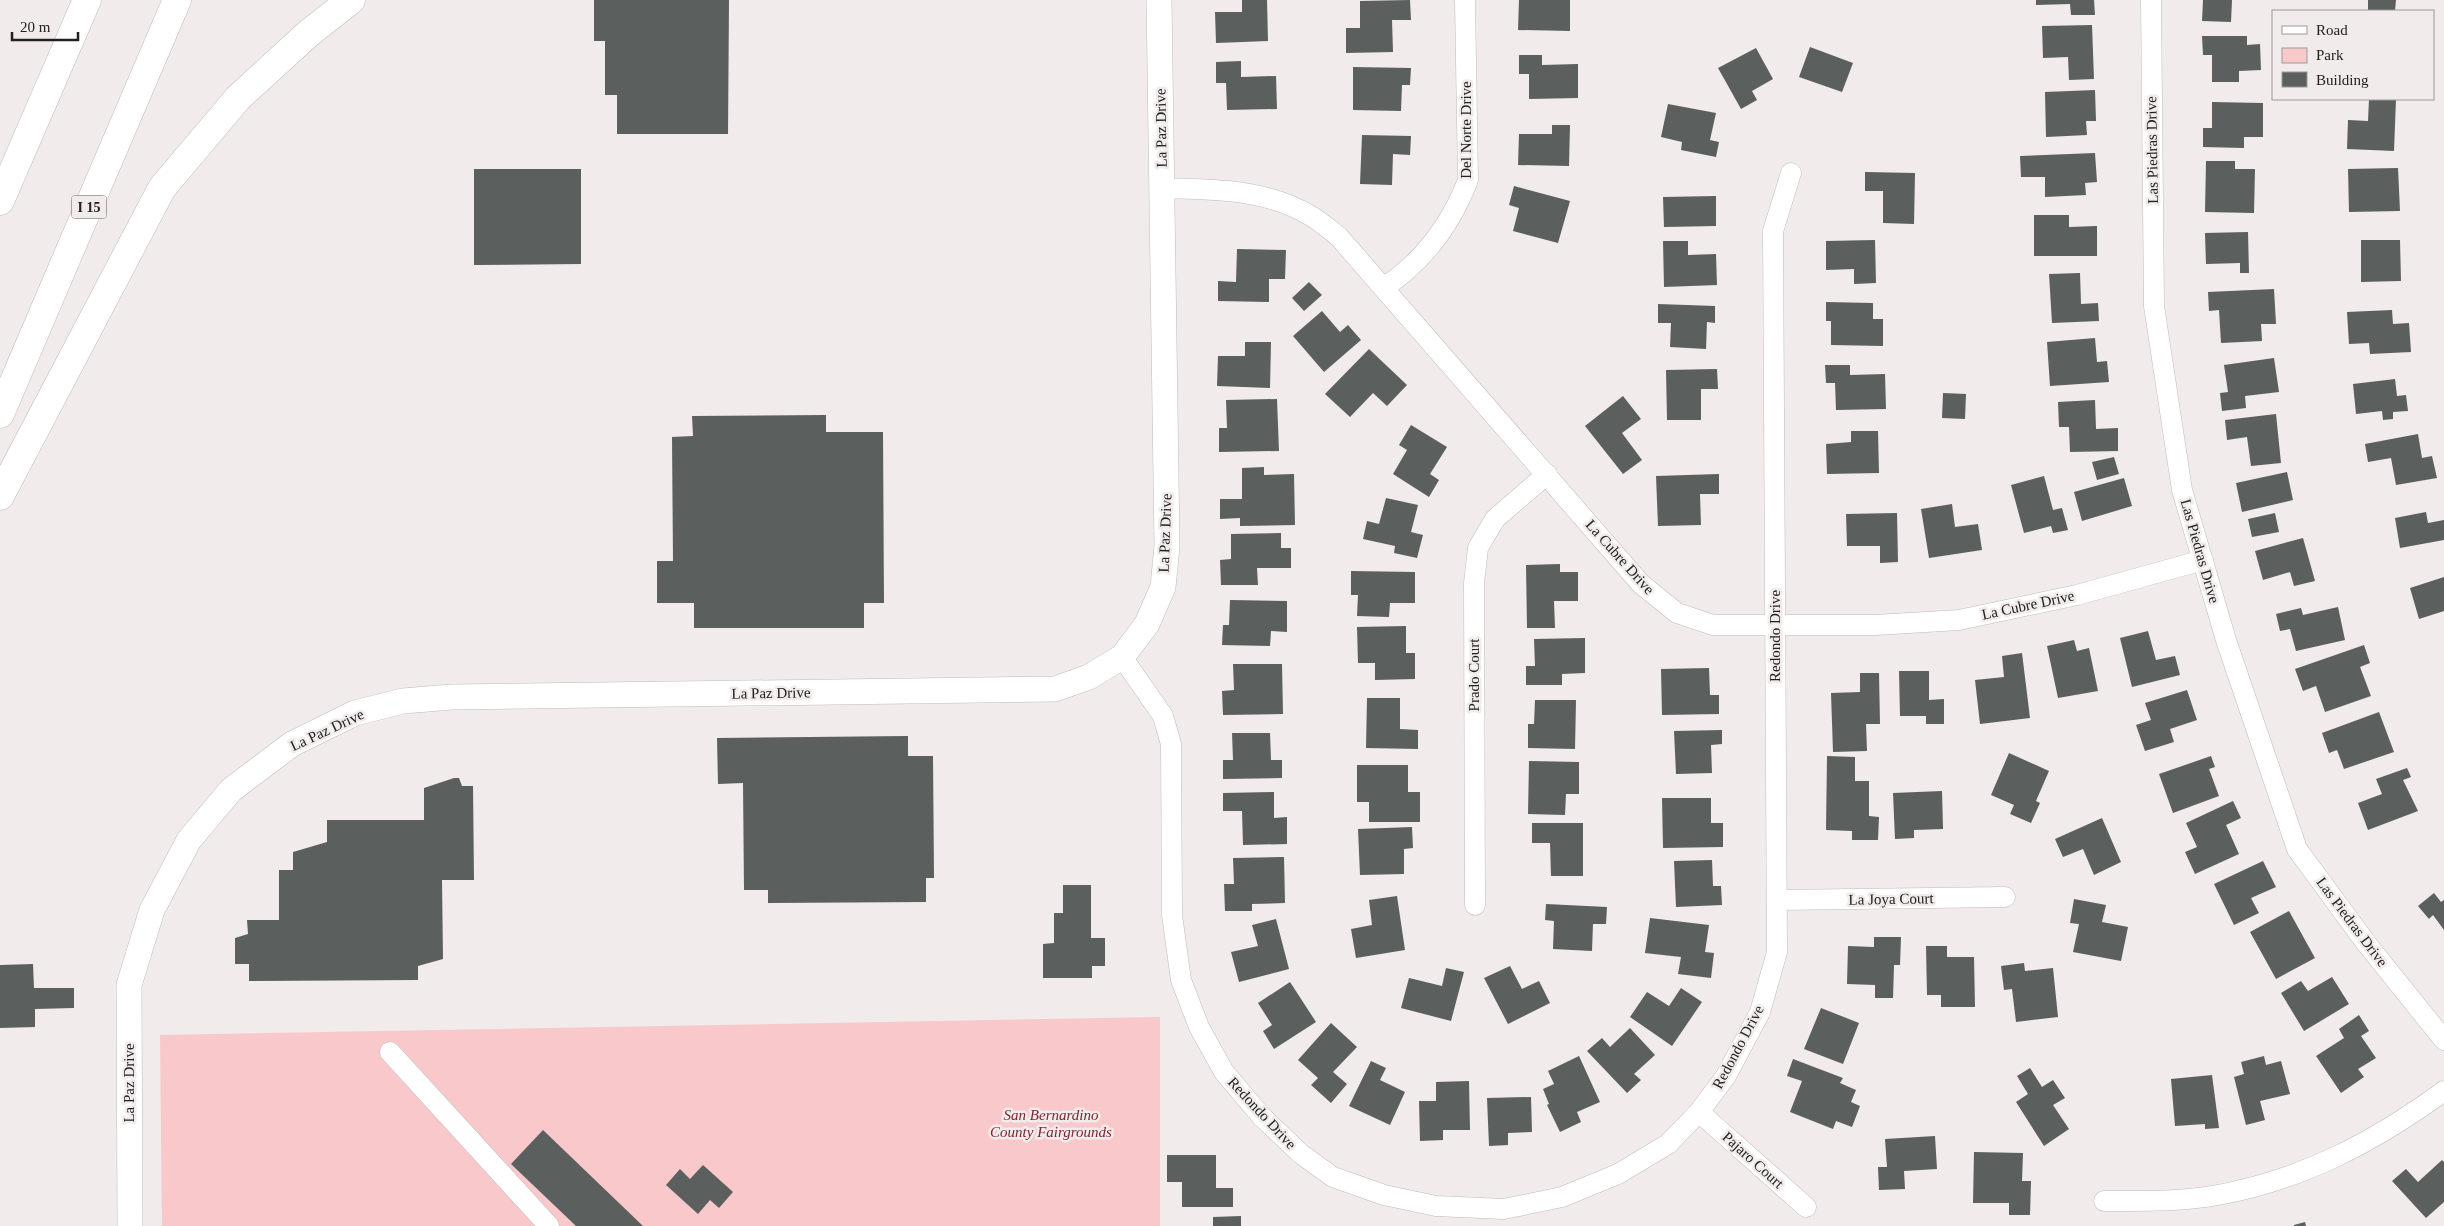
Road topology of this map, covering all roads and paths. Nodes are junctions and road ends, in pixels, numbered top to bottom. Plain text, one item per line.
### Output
1 (87, 0) edge
2 (177, 0) edge
3 (351, 0) edge
4 (1160, 0) edge
5 (1465, 0) edge
6 (2151, 0) edge
7 (1791, 173) dead end
8 (1161, 188) junction
9 (0, 201) edge
10 (1383, 288) junction
11 (0, 414) edge
12 (1547, 474) junction
13 (0, 496) edge
14 (2203, 560) junction
15 (1775, 625) junction
16 (1122, 657) junction
17 (2005, 897) dead end
18 (1778, 900) junction
19 (1475, 905) dead end
20 (2444, 1040) edge
21 (390, 1052) dead end
22 (2444, 1091) edge
23 (1699, 1112) junction
24 (2104, 1201) dead end
25 (1806, 1207) dead end
26 (130, 1226) edge
27 (548, 1226) edge

1 - 9 highway
2 - 11 highway, I 15
3 - 13 highway
4 - 8 street, La Paz Drive
5 - 10 street, Del Norte Drive
6 - 14 street, Las Piedras Drive
7 - 15 street, Redondo Drive
8 - 10 street, La Cubre Drive
8 - 16 street, La Paz Drive
10 - 12 street, La Cubre Drive
12 - 15 street, La Cubre Drive
12 - 19 street, Prado Court
14 - 15 street, La Cubre Drive
14 - 20 street, Las Piedras Drive
15 - 18 street, Redondo Drive
16 - 23 street, Redondo Drive
16 - 26 street, La Paz Drive
17 - 18 street, La Joya Court
18 - 23 street, Redondo Drive
21 - 27 street
22 - 24 street
23 - 25 street, Pajaro Court

